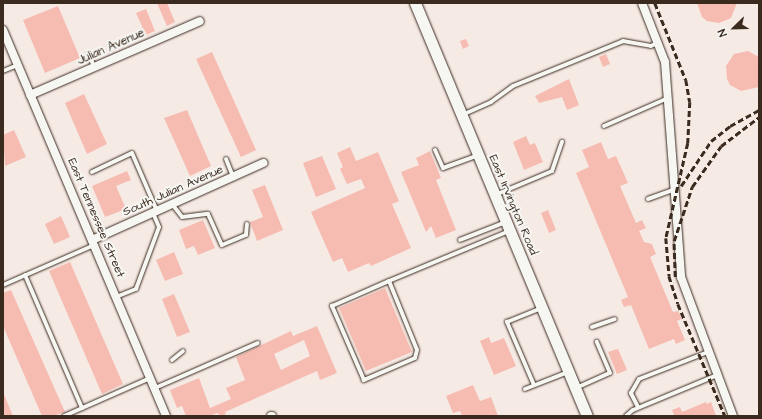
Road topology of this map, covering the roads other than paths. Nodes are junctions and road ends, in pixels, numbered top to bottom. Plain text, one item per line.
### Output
1 (415, 3) edge
2 (642, 3) edge
3 (200, 20) dead end
4 (3, 30) edge
5 (659, 43) junction
6 (89, 54) dead end
7 (18, 65) junction
8 (94, 67) junction
9 (3, 71) edge
10 (30, 95) junction
11 (668, 98) junction
12 (462, 115) junction
13 (604, 126) dead end
14 (562, 142) dead end
15 (435, 150) dead end
16 (478, 154) junction
17 (226, 159) dead end
18 (263, 163) dead end
19 (92, 172) dead end
20 (233, 176) junction
21 (675, 189) junction
22 (495, 195) junction
23 (648, 199) dead end
24 (172, 204) junction
25 (155, 212) junction
26 (247, 224) dead end
27 (508, 226) junction
28 (460, 240) dead end
29 (93, 243) junction
30 (25, 276) junction
31 (389, 282) junction
32 (3, 285) edge
33 (116, 297) junction
34 (542, 308) junction
35 (615, 319) dead end
36 (592, 327) dead end
37 (597, 342) dead end
38 (258, 343) dead end
39 (183, 351) dead end
40 (708, 352) junction
41 (172, 360) dead end
42 (568, 371) junction
43 (716, 376) junction
44 (150, 378) junction
45 (534, 385) junction
46 (575, 388) junction
47 (154, 389) junction
48 (525, 389) dead end
49 (638, 407) junction
50 (82, 408) junction
51 (64, 416) edge
52 (166, 416) edge
53 (587, 416) edge
54 (626, 416) edge
55 (733, 416) edge

1 - 12 street, East Irvington Road
2 - 5 street
3 - 8 street, Julian Avenue
4 - 7 street, East Tennessee Street
5 - 11 street
5 - 12 lane
6 - 8 lane
7 - 9 lane
7 - 10 street, East Tennessee Street
8 - 10 street, Julian Avenue
10 - 29 street, East Tennessee Street
11 - 13 lane
11 - 21 street
12 - 16 street, East Irvington Road
14 - 22 lane
15 - 16 lane
16 - 22 street, East Irvington Road
17 - 20 lane
18 - 20 street, South Julian Avenue
19 - 25 lane
20 - 24 street, South Julian Avenue
21 - 23 lane
21 - 40 street
22 - 27 street, East Irvington Road
24 - 25 street, South Julian Avenue
24 - 26 lane
25 - 29 street, South Julian Avenue
25 - 33 lane
27 - 28 lane
27 - 31 lane
27 - 34 street, East Irvington Road
29 - 30 lane
29 - 33 street, East Tennessee Street
30 - 32 lane
30 - 50 lane
31 - 31 lane
33 - 44 street, East Tennessee Street
34 - 42 street, East Irvington Road
34 - 45 lane
35 - 36 lane
37 - 46 lane
38 - 47 lane
39 - 41 lane
40 - 43 street
40 - 49 lane
42 - 45 lane
42 - 46 street, East Irvington Road
43 - 49 lane
43 - 55 street
44 - 47 street, East Tennessee Street
44 - 50 lane
45 - 48 lane
46 - 53 street, East Irvington Road
47 - 52 street, East Tennessee Street
49 - 54 lane
50 - 51 lane

